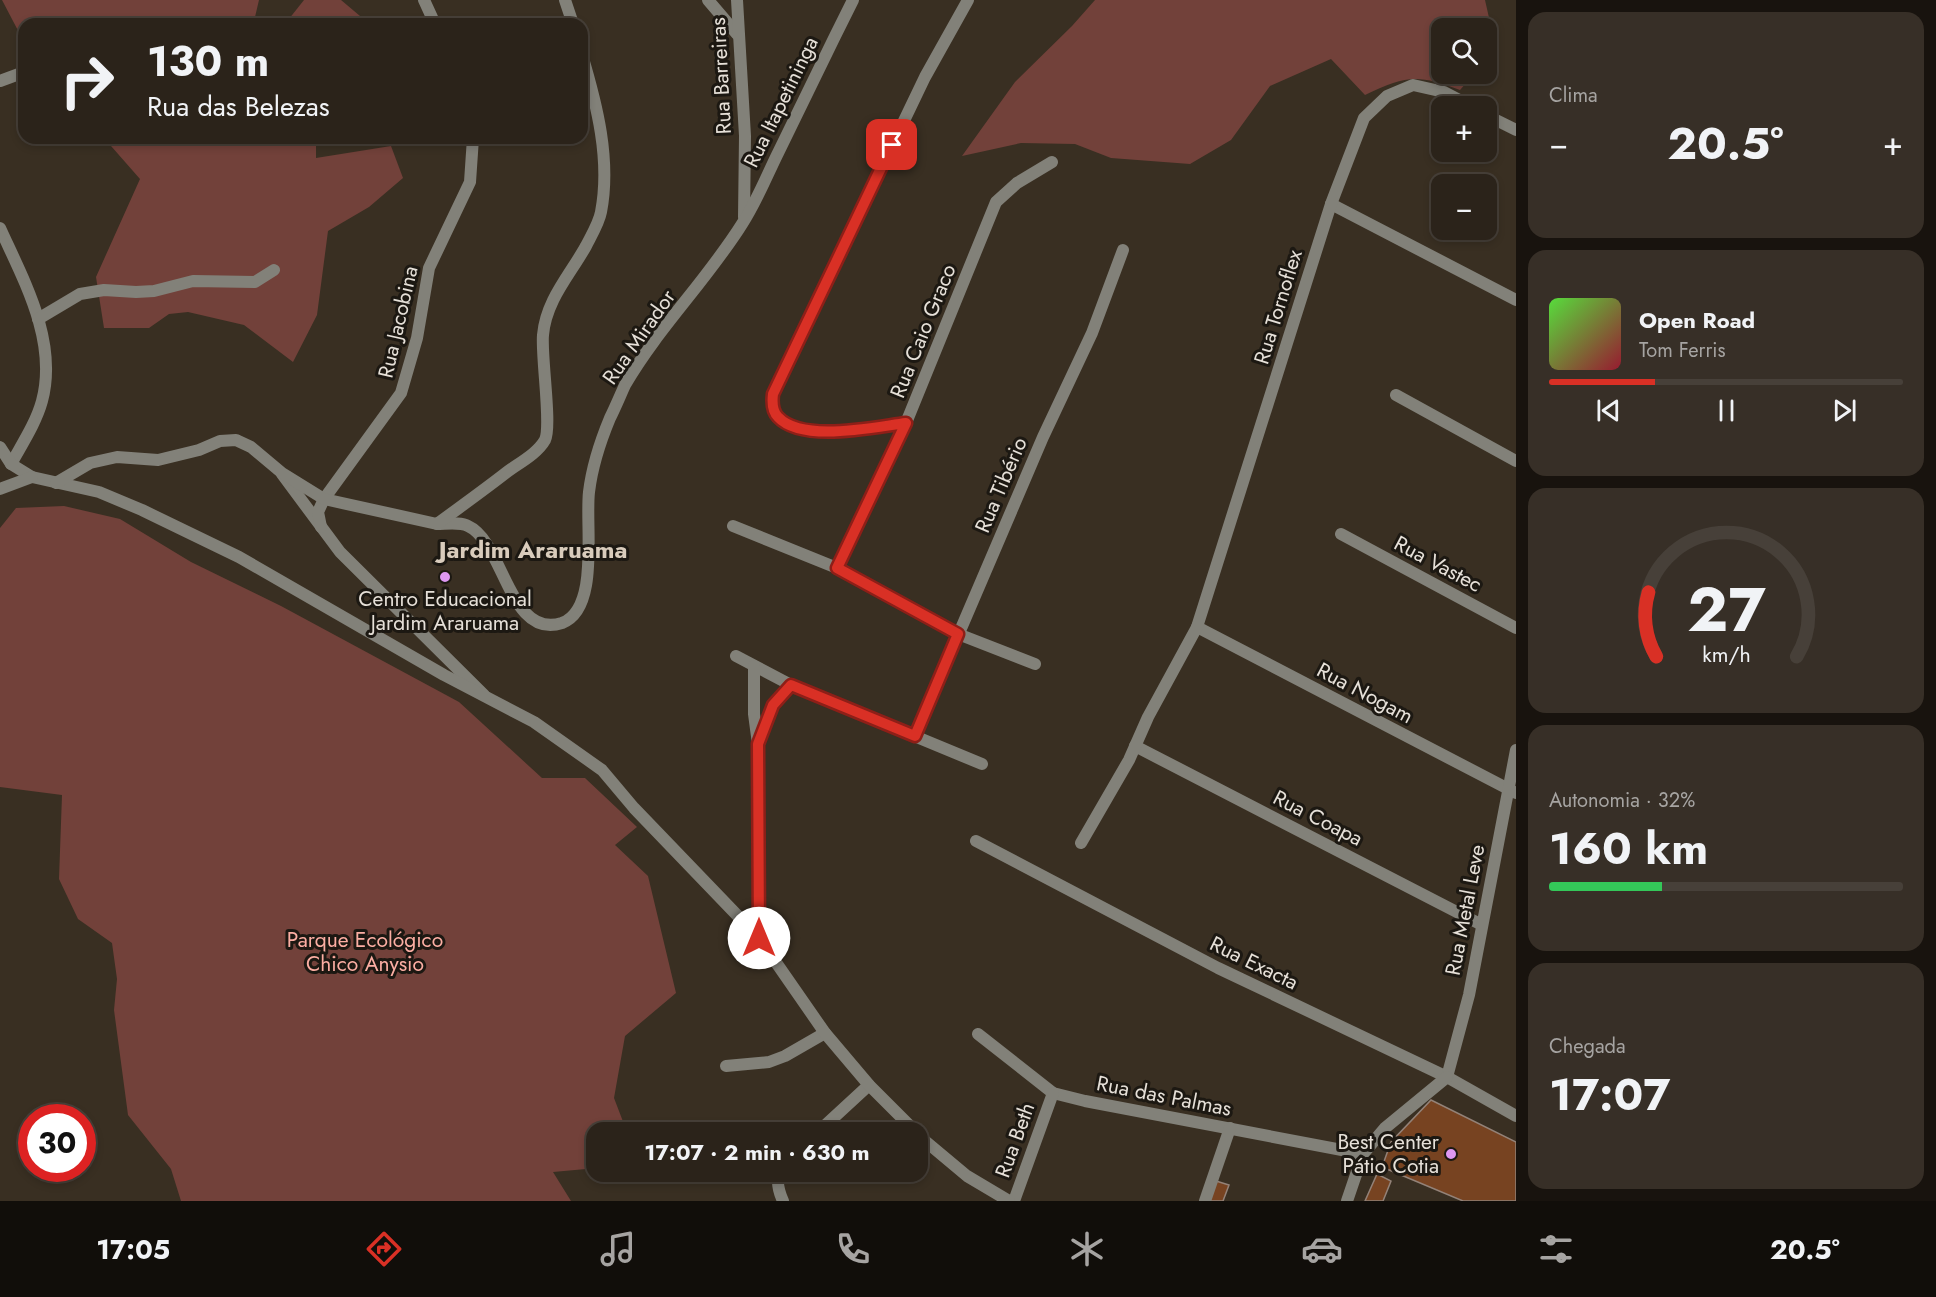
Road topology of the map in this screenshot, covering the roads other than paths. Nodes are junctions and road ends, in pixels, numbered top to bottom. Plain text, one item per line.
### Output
1 (424, 0) edge
2 (565, 0) edge
3 (708, 0) edge
4 (737, 0) edge
5 (853, 0) edge
6 (968, 0) edge
7 (432, 18) edge
8 (571, 18) edge
9 (738, 34) junction
10 (18, 74) edge
11 (588, 79) edge
12 (0, 81) edge
13 (1452, 96) edge
14 (1497, 120) edge
15 (1516, 130) edge
16 (473, 144) edge
17 (1052, 162) dead end
18 (1331, 204) junction
19 (744, 222) junction
20 (0, 228) edge
21 (1123, 250) dead end
22 (274, 270) dead end
23 (1516, 300) edge
24 (38, 319) junction
25 (1396, 395) dead end
26 (906, 423) junction
27 (0, 447) edge
28 (1516, 461) edge
29 (11, 464) junction
30 (282, 473) junction
31 (32, 477) junction
32 (56, 483) junction
33 (0, 489) edge
34 (324, 499) junction
35 (437, 524) junction
36 (733, 526) dead end
37 (321, 527) junction
38 (1341, 534) dead end
39 (837, 568) junction
40 (1197, 627) junction
41 (1516, 628) edge
42 (958, 634) junction
43 (736, 656) dead end
44 (1035, 664) dead end
45 (754, 666) junction
46 (791, 685) junction
47 (485, 695) junction
48 (915, 736) junction
49 (758, 744) junction
50 (1135, 746) junction
51 (1516, 750) edge
52 (982, 764) dead end
53 (1512, 791) edge
54 (976, 842) dead end
55 (1081, 843) dead end
56 (1482, 925) junction
57 (759, 938) junction
58 (825, 1033) junction
59 (978, 1034) dead end
60 (726, 1066) dead end
61 (1447, 1077) junction
62 (869, 1085) junction
63 (1053, 1093) junction
64 (1516, 1116) edge
65 (829, 1122) edge
66 (906, 1122) edge
67 (1230, 1128) junction
68 (928, 1142) edge
69 (1363, 1154) junction
70 (779, 1182) edge
71 (783, 1201) edge
72 (1012, 1201) edge
73 (1205, 1201) edge
74 (1347, 1201) edge

1 - 7 street
2 - 8 street
3 - 9 street
4 - 9 street, Rua Barreiras
5 - 19 street, Rua Itapetininga
6 - 26 street
9 - 19 street, Rua Barreiras
10 - 12 street
11 - 35 street
13 - 18 street, Rua Tornoflex
14 - 15 street
16 - 34 street, Rua Jacobina
17 - 26 street, Rua Caio Graco
18 - 23 street
18 - 40 street, Rua Tornoflex
19 - 35 street, Rua Mirador
20 - 24 street
21 - 42 street, Rua Tibério
22 - 24 street
24 - 29 street
25 - 28 street
26 - 39 street, Rua Caio Graco
27 - 29 street
29 - 31 street
30 - 32 street
30 - 34 street, Rua Mirador
30 - 37 street
31 - 32 street
31 - 33 street
32 - 47 street
34 - 35 street, Rua Mirador
34 - 37 street
36 - 39 street
37 - 47 street
38 - 41 street, Rua Vastec
39 - 42 street
40 - 50 street
40 - 53 street, Rua Nogam
42 - 44 street
42 - 48 street, Rua Tibério
43 - 45 street
45 - 46 street
45 - 49 street
46 - 48 street
46 - 49 street
47 - 57 street
48 - 52 street
49 - 57 street
50 - 55 street
50 - 56 street, Rua Coapa
51 - 53 street, Rua Metal Leve
53 - 56 street, Rua Metal Leve
54 - 61 street, Rua Exacta
56 - 61 street, Rua Metal Leve
57 - 58 street
58 - 60 street
58 - 62 street
59 - 63 street, Rua das Palmas
61 - 64 street, Rua Exacta
61 - 69 street
62 - 65 street
62 - 66 street
63 - 67 street, Rua das Palmas
63 - 72 street, Rua Beth
67 - 69 street, Rua das Palmas
67 - 73 street
68 - 72 street
69 - 74 street
70 - 71 street

